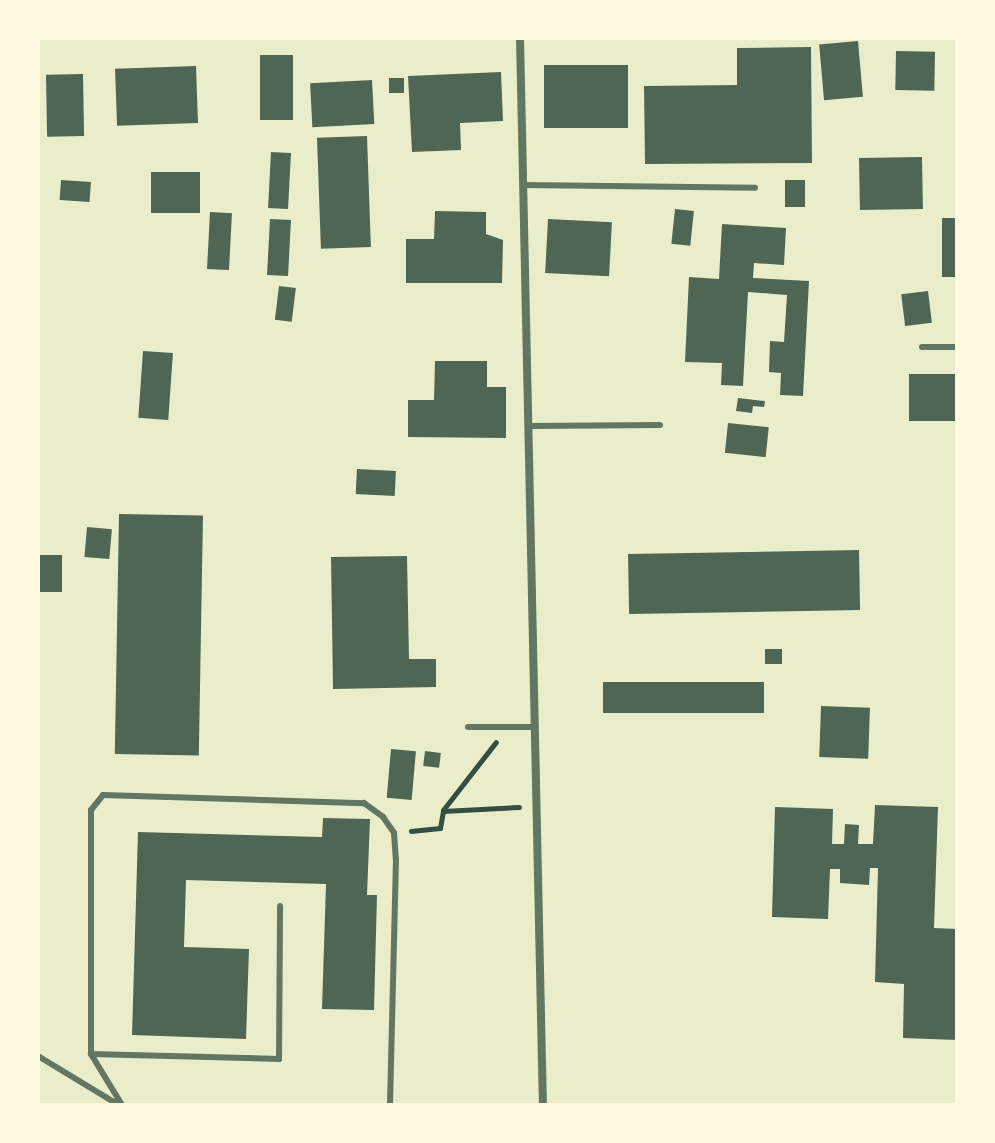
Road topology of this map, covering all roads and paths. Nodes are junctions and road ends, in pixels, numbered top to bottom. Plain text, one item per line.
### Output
1 (520, 38) edge
2 (523, 185) junction
3 (755, 188) dead end
4 (922, 347) dead end
5 (957, 347) edge
6 (660, 425) dead end
7 (528, 426) junction
8 (468, 727) dead end
9 (508, 727) junction
10 (534, 727) junction
11 (523, 807) dead end
12 (443, 811) junction
13 (394, 833) junction
14 (280, 906) dead end
15 (91, 1054) junction
16 (38, 1056) edge
17 (120, 1105) edge
18 (390, 1105) edge
19 (543, 1105) edge

1 - 2 street
2 - 3 lane
2 - 7 street
4 - 5 lane
6 - 7 lane
7 - 10 street
8 - 9 lane
9 - 10 lane
9 - 12 path
10 - 19 street
11 - 12 path
12 - 13 path
13 - 15 lane
13 - 18 lane
14 - 15 lane
15 - 17 lane
16 - 17 lane

